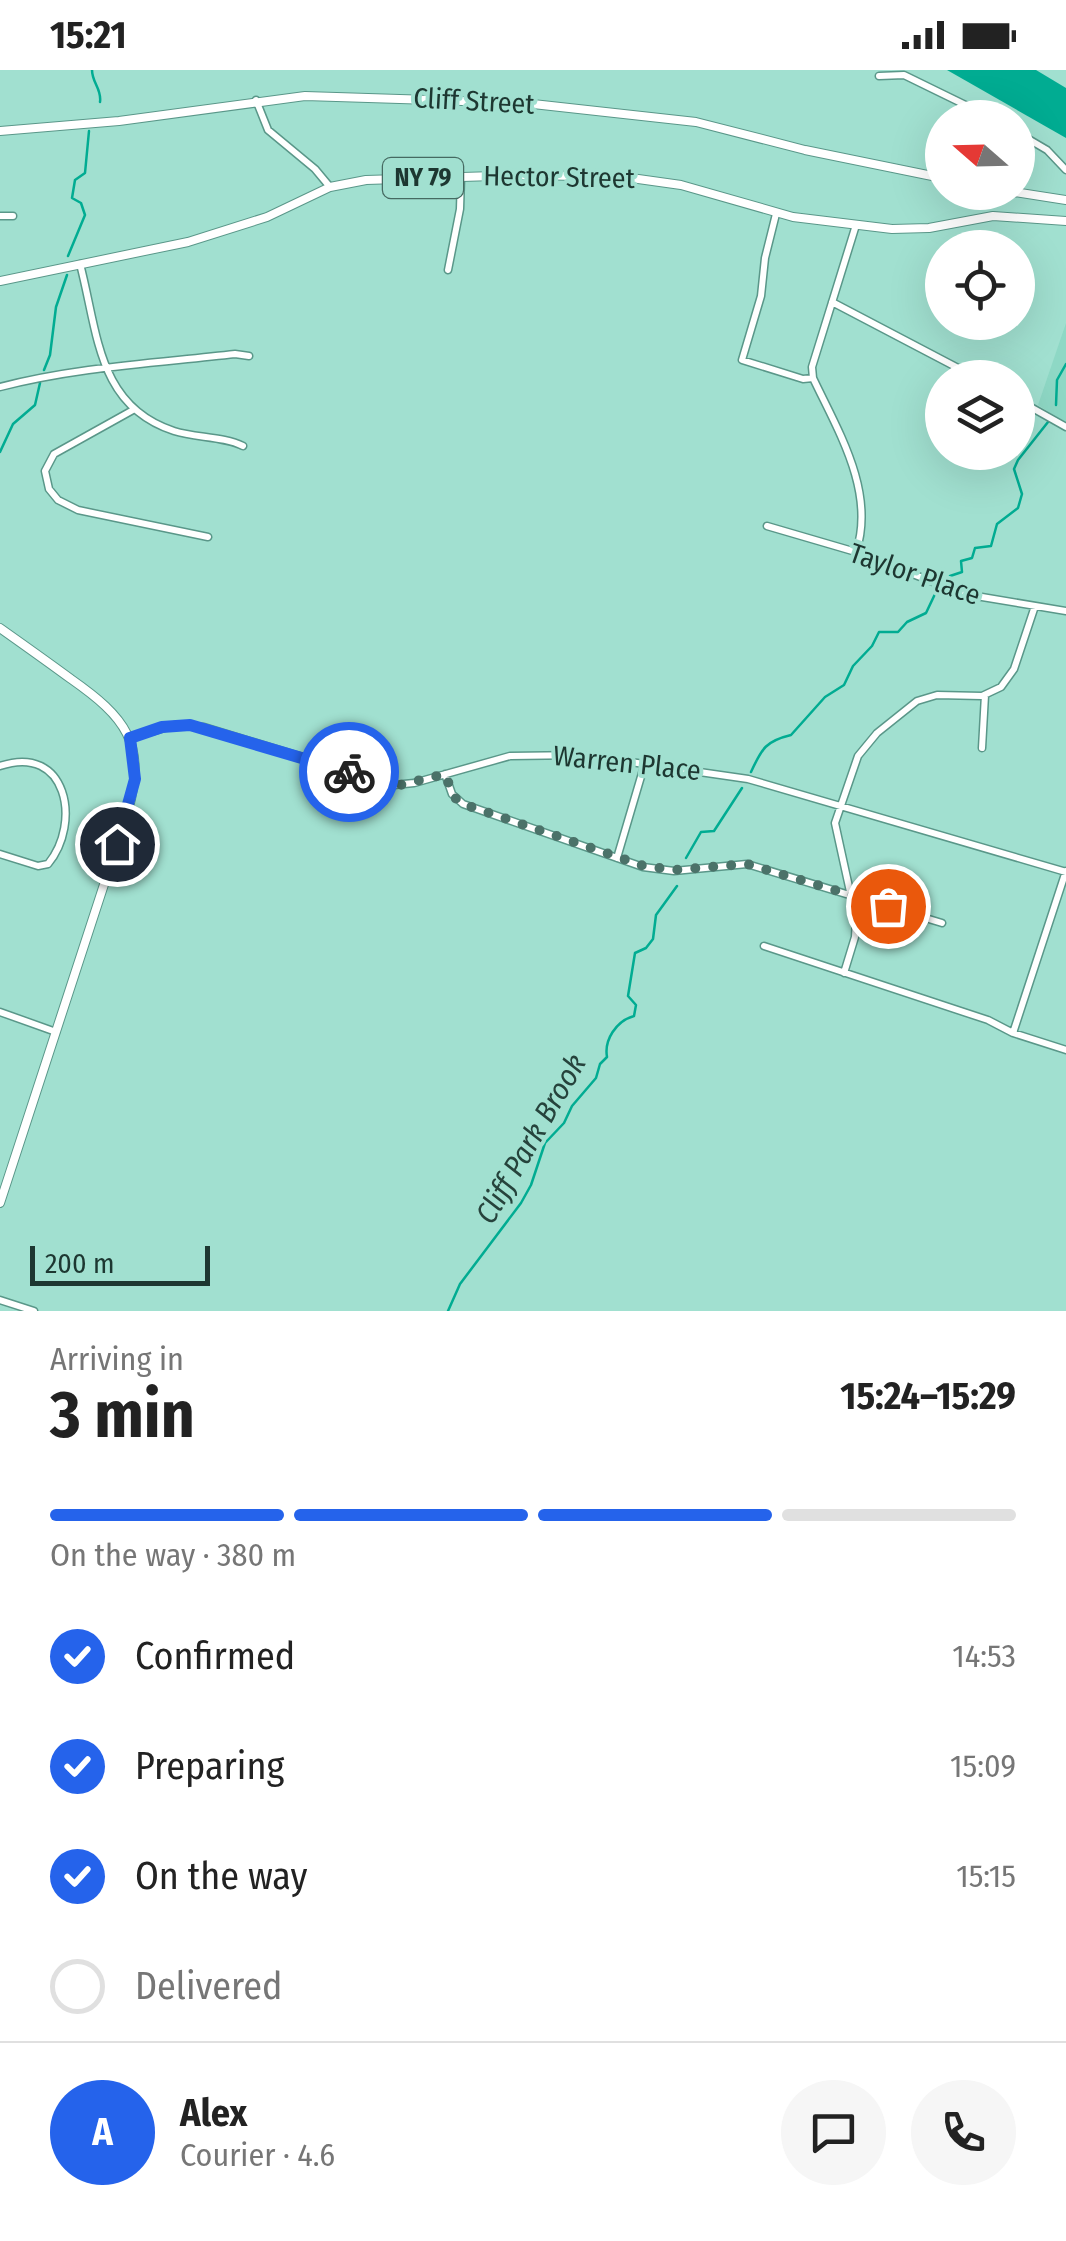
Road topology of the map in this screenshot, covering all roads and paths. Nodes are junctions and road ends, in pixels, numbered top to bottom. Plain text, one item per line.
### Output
1 (880, 76) dead end
2 (256, 100) junction
3 (955, 100) edge
4 (0, 131) edge
5 (1035, 143) edge
6 (1066, 170) edge
7 (925, 175) edge
8 (462, 176) junction
9 (330, 187) junction
10 (1035, 195) edge
11 (1066, 200) edge
12 (776, 214) junction
13 (0, 216) edge
14 (13, 216) dead end
15 (1066, 221) edge
16 (856, 225) junction
17 (80, 264) junction
18 (448, 270) dead end
19 (0, 281) edge
20 (832, 302) junction
21 (250, 356) dead end
22 (943, 360) edge
23 (106, 368) junction
24 (813, 378) junction
25 (0, 387) edge
26 (133, 410) junction
27 (1035, 410) edge
28 (1066, 427) edge
29 (243, 446) dead end
30 (766, 526) dead end
31 (208, 536) dead end
32 (856, 552) junction
33 (1035, 606) junction
34 (1066, 611) edge
35 (0, 628) edge
36 (985, 695) junction
37 (130, 738) junction
38 (982, 748) dead end
39 (645, 763) junction
40 (0, 766) edge
41 (445, 774) junction
42 (840, 804) junction
43 (0, 855) edge
44 (617, 858) junction
45 (1066, 872) edge
46 (850, 894) junction
47 (942, 923) dead end
48 (764, 946) dead end
49 (844, 973) junction
50 (0, 1012) edge
51 (56, 1032) junction
52 (1013, 1034) junction
53 (1066, 1050) edge
54 (0, 1203) edge
55 (0, 1300) edge
56 (34, 1311) edge

1 - 3 street
2 - 4 main road, Cliff Street
2 - 7 main road, Cliff Street
2 - 9 street
5 - 6 street
8 - 9 main road, Hector Street / NY 79
8 - 12 main road, Hector Street / NY 79
8 - 18 street
9 - 17 main road, Hector Street / NY 79
10 - 11 main road
12 - 16 main road, Hector Street / NY 79
12 - 24 street
13 - 14 street
15 - 16 main road, Hector Street / NY 79
16 - 20 street
17 - 19 main road, Hector Street / NY 79
17 - 23 street
20 - 22 street
20 - 24 street
21 - 23 street
23 - 25 street
23 - 26 street
24 - 32 street
26 - 29 street
26 - 31 street
27 - 28 street
30 - 32 street, Taylor Place
32 - 33 street, Taylor Place
33 - 34 street, Taylor Place
33 - 36 street
35 - 37 main road
36 - 38 street
36 - 42 street
37 - 41 street, Warren Place
37 - 51 main road
39 - 41 street, Warren Place
39 - 42 street, Warren Place
39 - 44 street
40 - 43 street
41 - 44 street
42 - 45 street, Warren Place
42 - 46 street
44 - 46 street
45 - 52 street
46 - 47 street
46 - 49 street
48 - 49 street
49 - 52 street
50 - 51 street
51 - 54 main road
52 - 53 street
55 - 56 street

